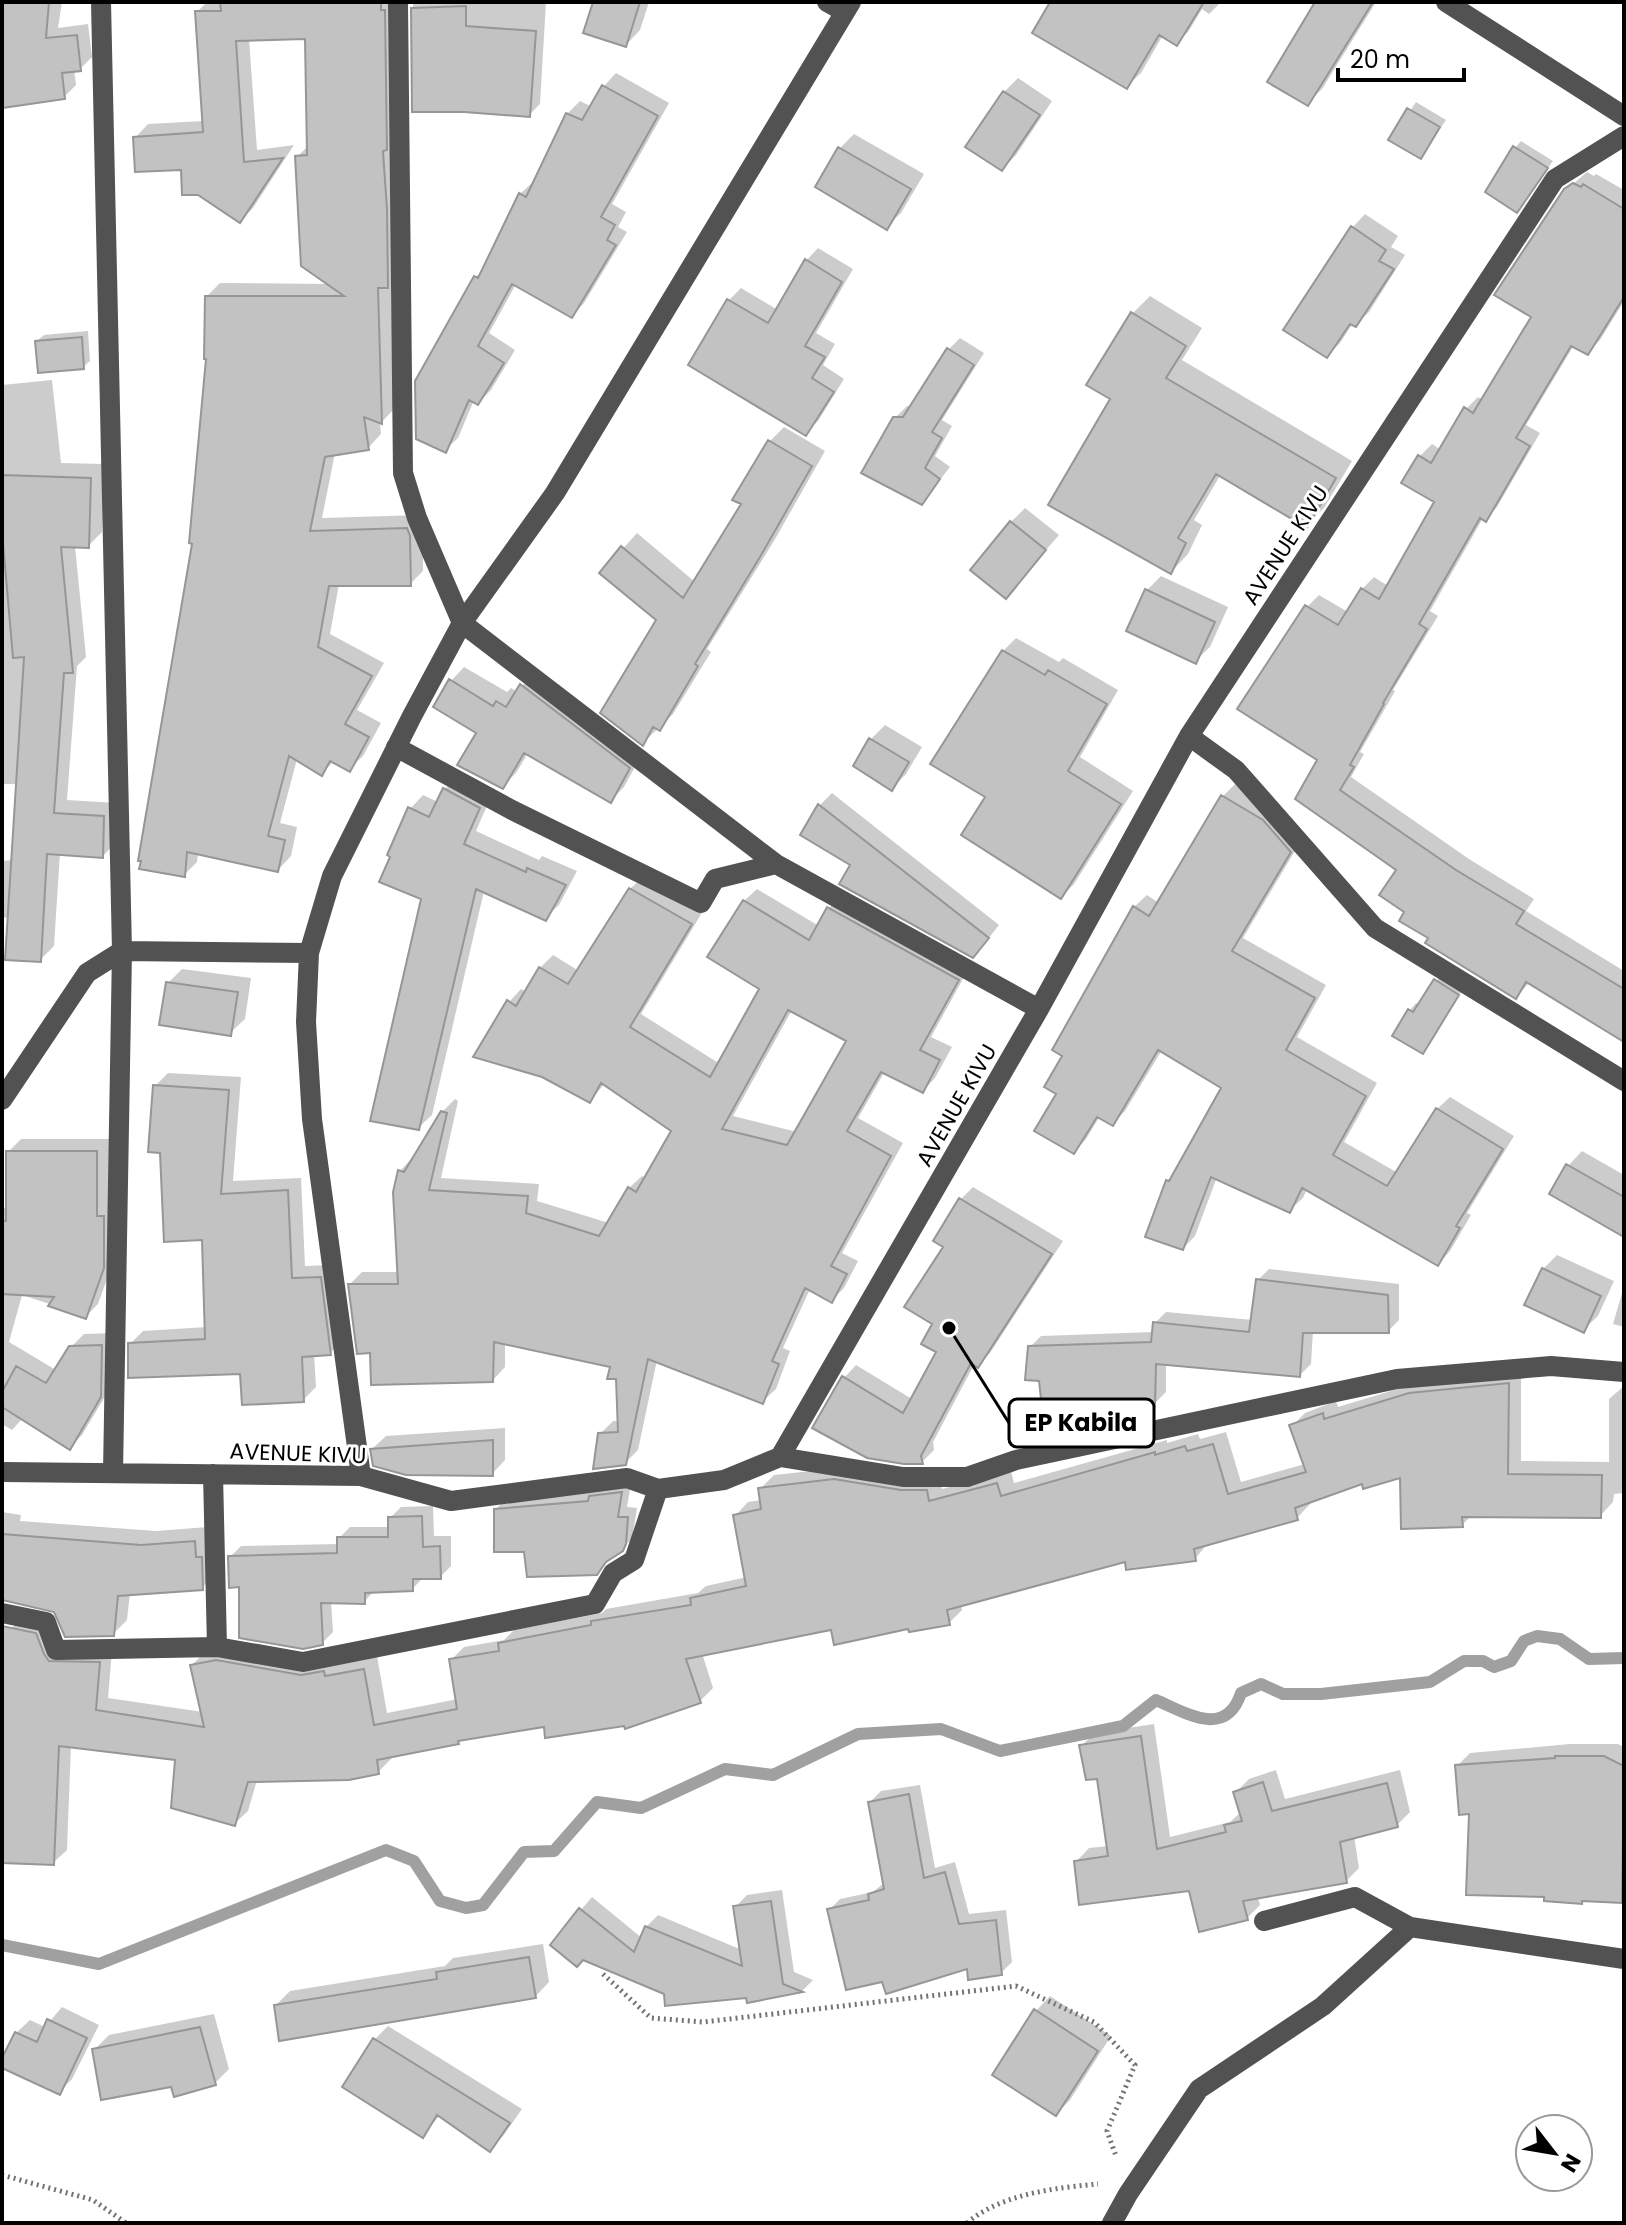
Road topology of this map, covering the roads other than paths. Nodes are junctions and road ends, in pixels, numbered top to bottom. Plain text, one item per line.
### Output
1 (101, 2) edge
2 (398, 2) edge
3 (1446, 2) edge
4 (841, 5) edge
5 (1624, 116) edge
6 (1624, 136) edge
7 (462, 623) junction
8 (1189, 736) junction
9 (396, 747) junction
10 (776, 864) junction
11 (122, 951) junction
12 (309, 953) junction
13 (1039, 1009) junction
14 (1624, 1081) edge
15 (2, 1100) edge
16 (1624, 1372) edge
17 (780, 1457) junction
18 (2, 1472) edge
19 (113, 1473) junction
20 (213, 1474) junction
21 (361, 1476) junction
22 (658, 1489) junction
23 (2, 1613) edge
24 (217, 1647) junction
25 (1264, 1921) dead end
26 (1410, 1927) junction
27 (1624, 1959) edge
28 (1112, 2223) edge

1 - 11 street
2 - 7 street
3 - 5 street
4 - 7 street
6 - 8 street, AVENUE KIVU
7 - 9 street
7 - 10 street
8 - 13 street, AVENUE KIVU
8 - 14 street
9 - 10 street
9 - 12 street
10 - 13 street
11 - 12 street
11 - 15 street
11 - 19 street
12 - 21 street
13 - 17 street, AVENUE KIVU
16 - 17 street
17 - 22 street, AVENUE KIVU
18 - 19 street, AVENUE KIVU
19 - 20 street, AVENUE KIVU
20 - 21 street, AVENUE KIVU
20 - 24 street
21 - 22 street, AVENUE KIVU
22 - 24 street
23 - 24 street
25 - 26 street
26 - 27 street
26 - 28 street

